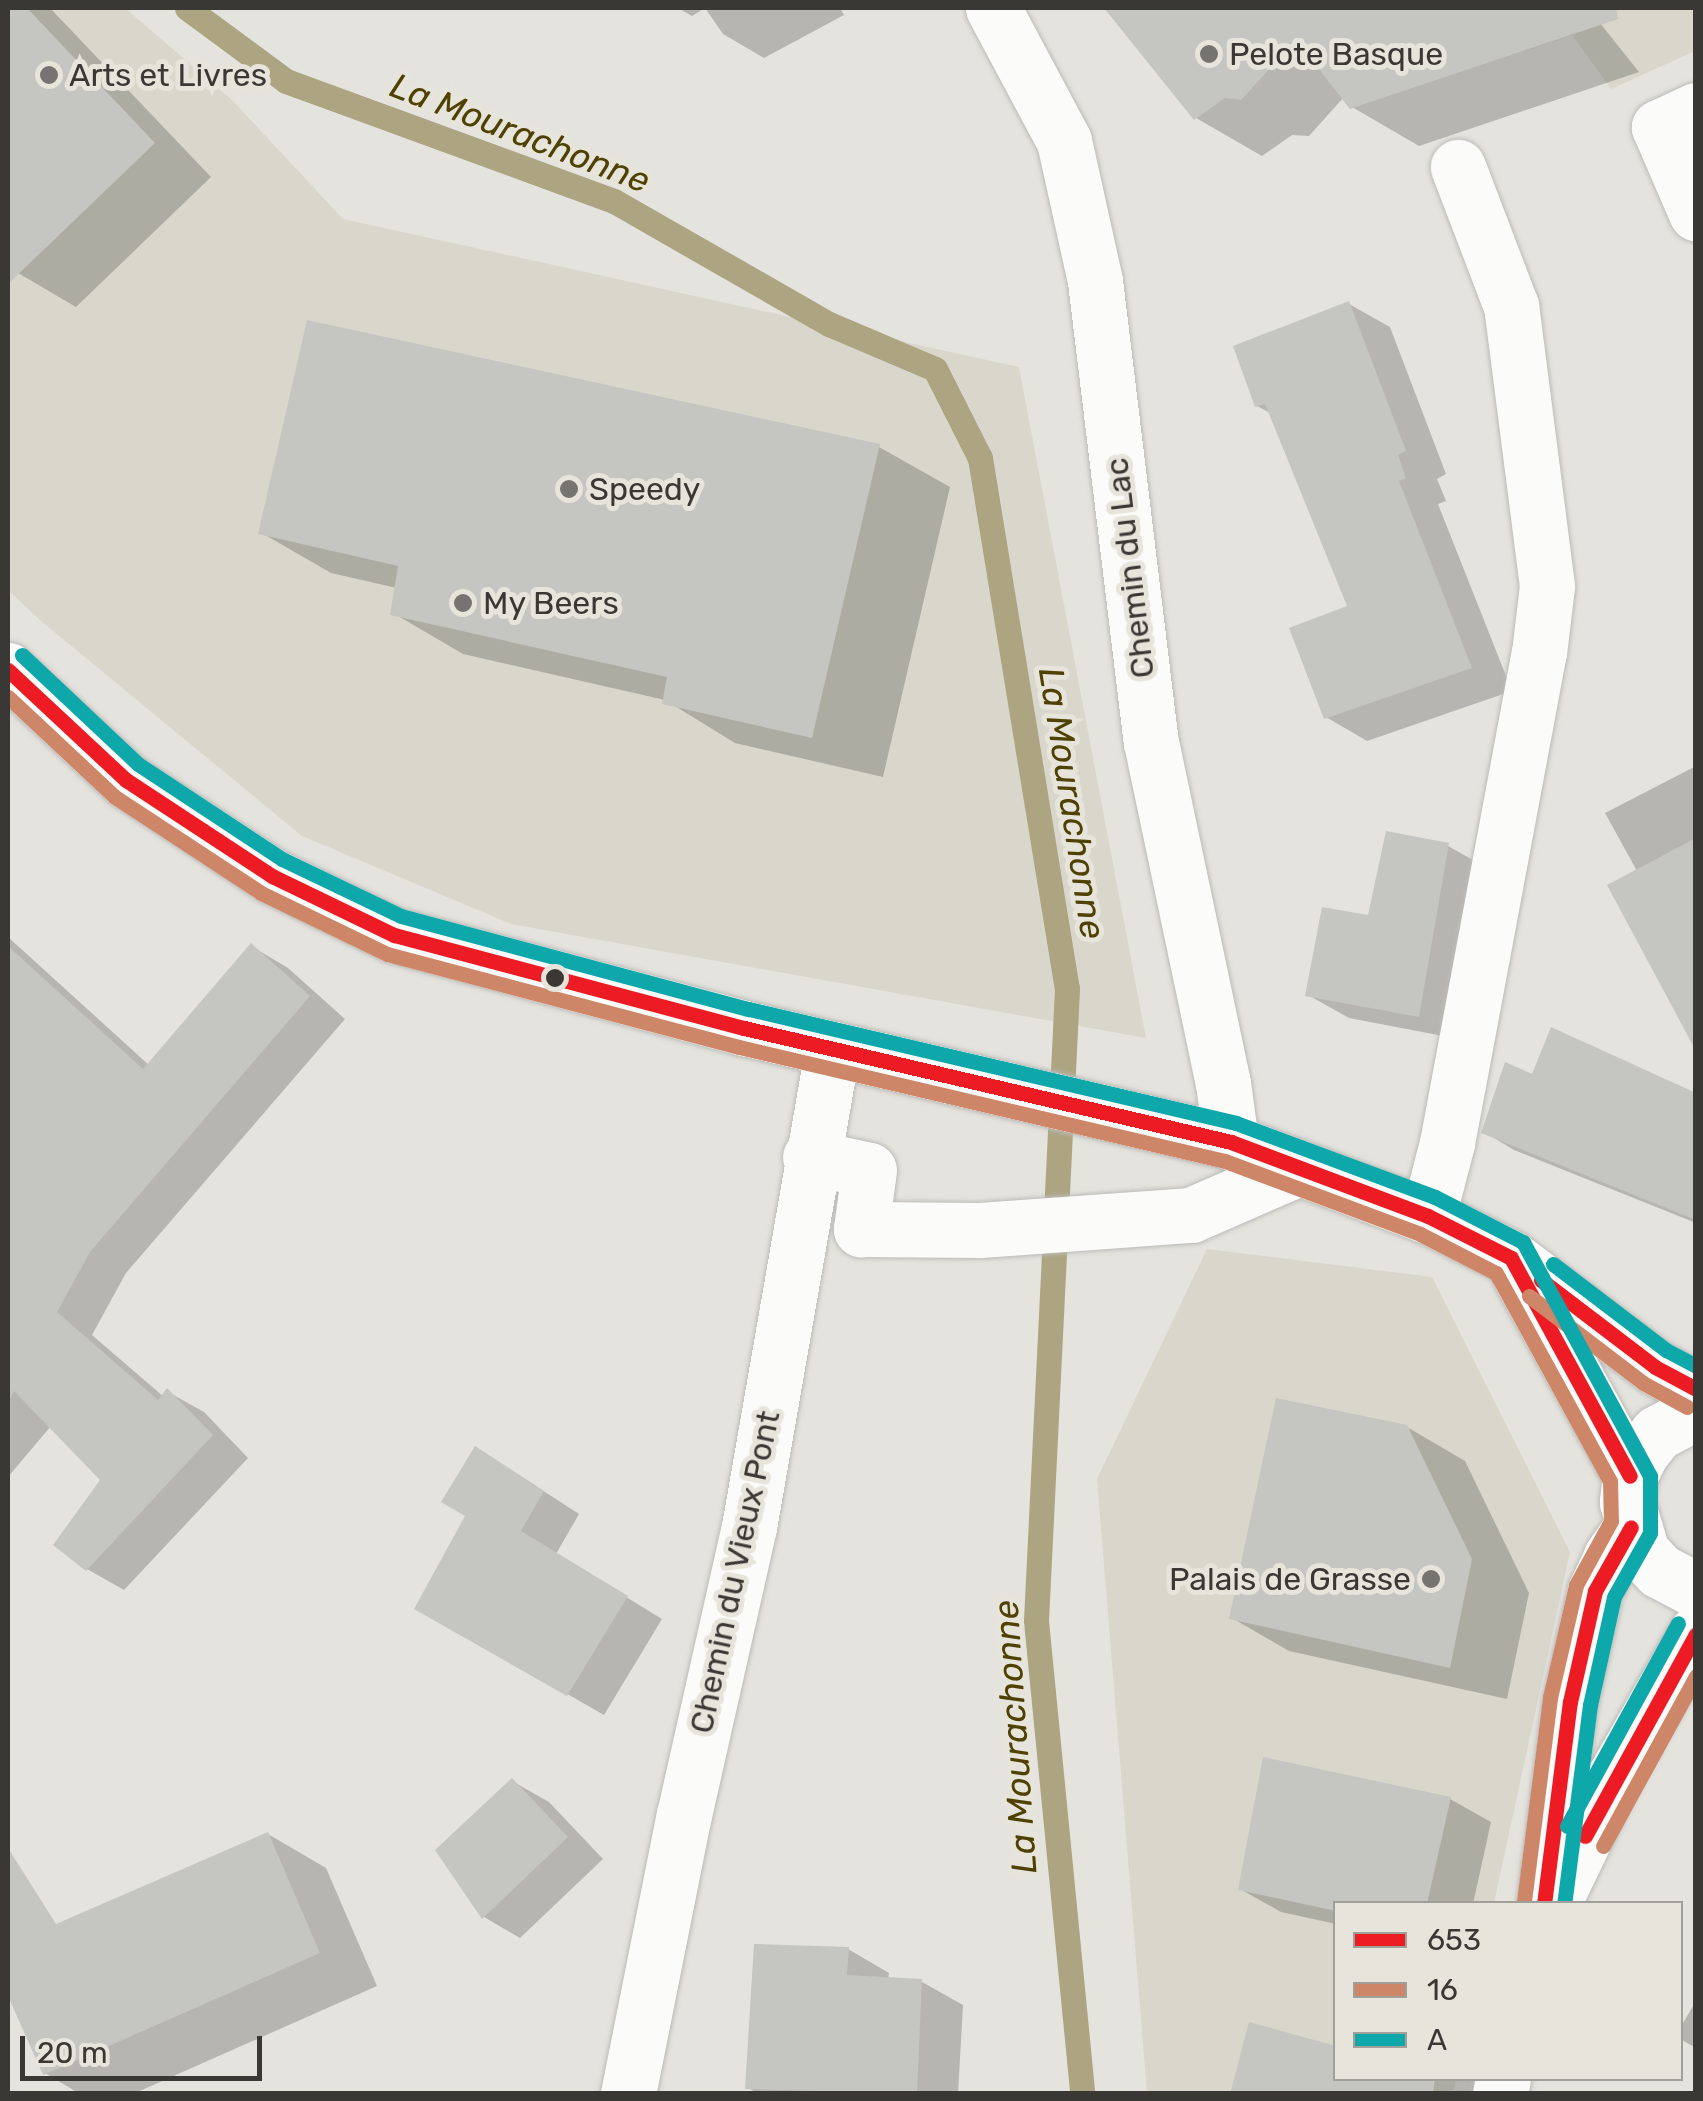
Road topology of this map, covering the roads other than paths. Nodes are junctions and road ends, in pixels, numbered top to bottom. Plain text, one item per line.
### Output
1 (994, 8) edge
2 (1696, 110) edge
3 (1458, 167) dead end
4 (1696, 213) edge
5 (8, 670) edge
6 (832, 1049) junction
7 (1231, 1142) junction
8 (810, 1157) junction
9 (1300, 1168) junction
10 (1428, 1216) junction
11 (1510, 1258) junction
12 (1696, 1389) edge
13 (1696, 1412) edge
14 (1631, 1502) junction
15 (1696, 1590) edge
16 (1696, 1632) edge
17 (1544, 1901) edge
18 (1554, 1901) edge
19 (628, 2094) edge

1 - 7 street, Chemin du Lac
2 - 4 street
3 - 10 street
5 - 6 street
6 - 7 street
6 - 8 street, Chemin du Vieux Pont
7 - 9 street
8 - 9 street
8 - 19 street, Chemin du Vieux Pont
9 - 10 street
10 - 11 street
11 - 12 street
11 - 14 street
13 - 14 street
14 - 15 street
14 - 17 street
16 - 18 street

